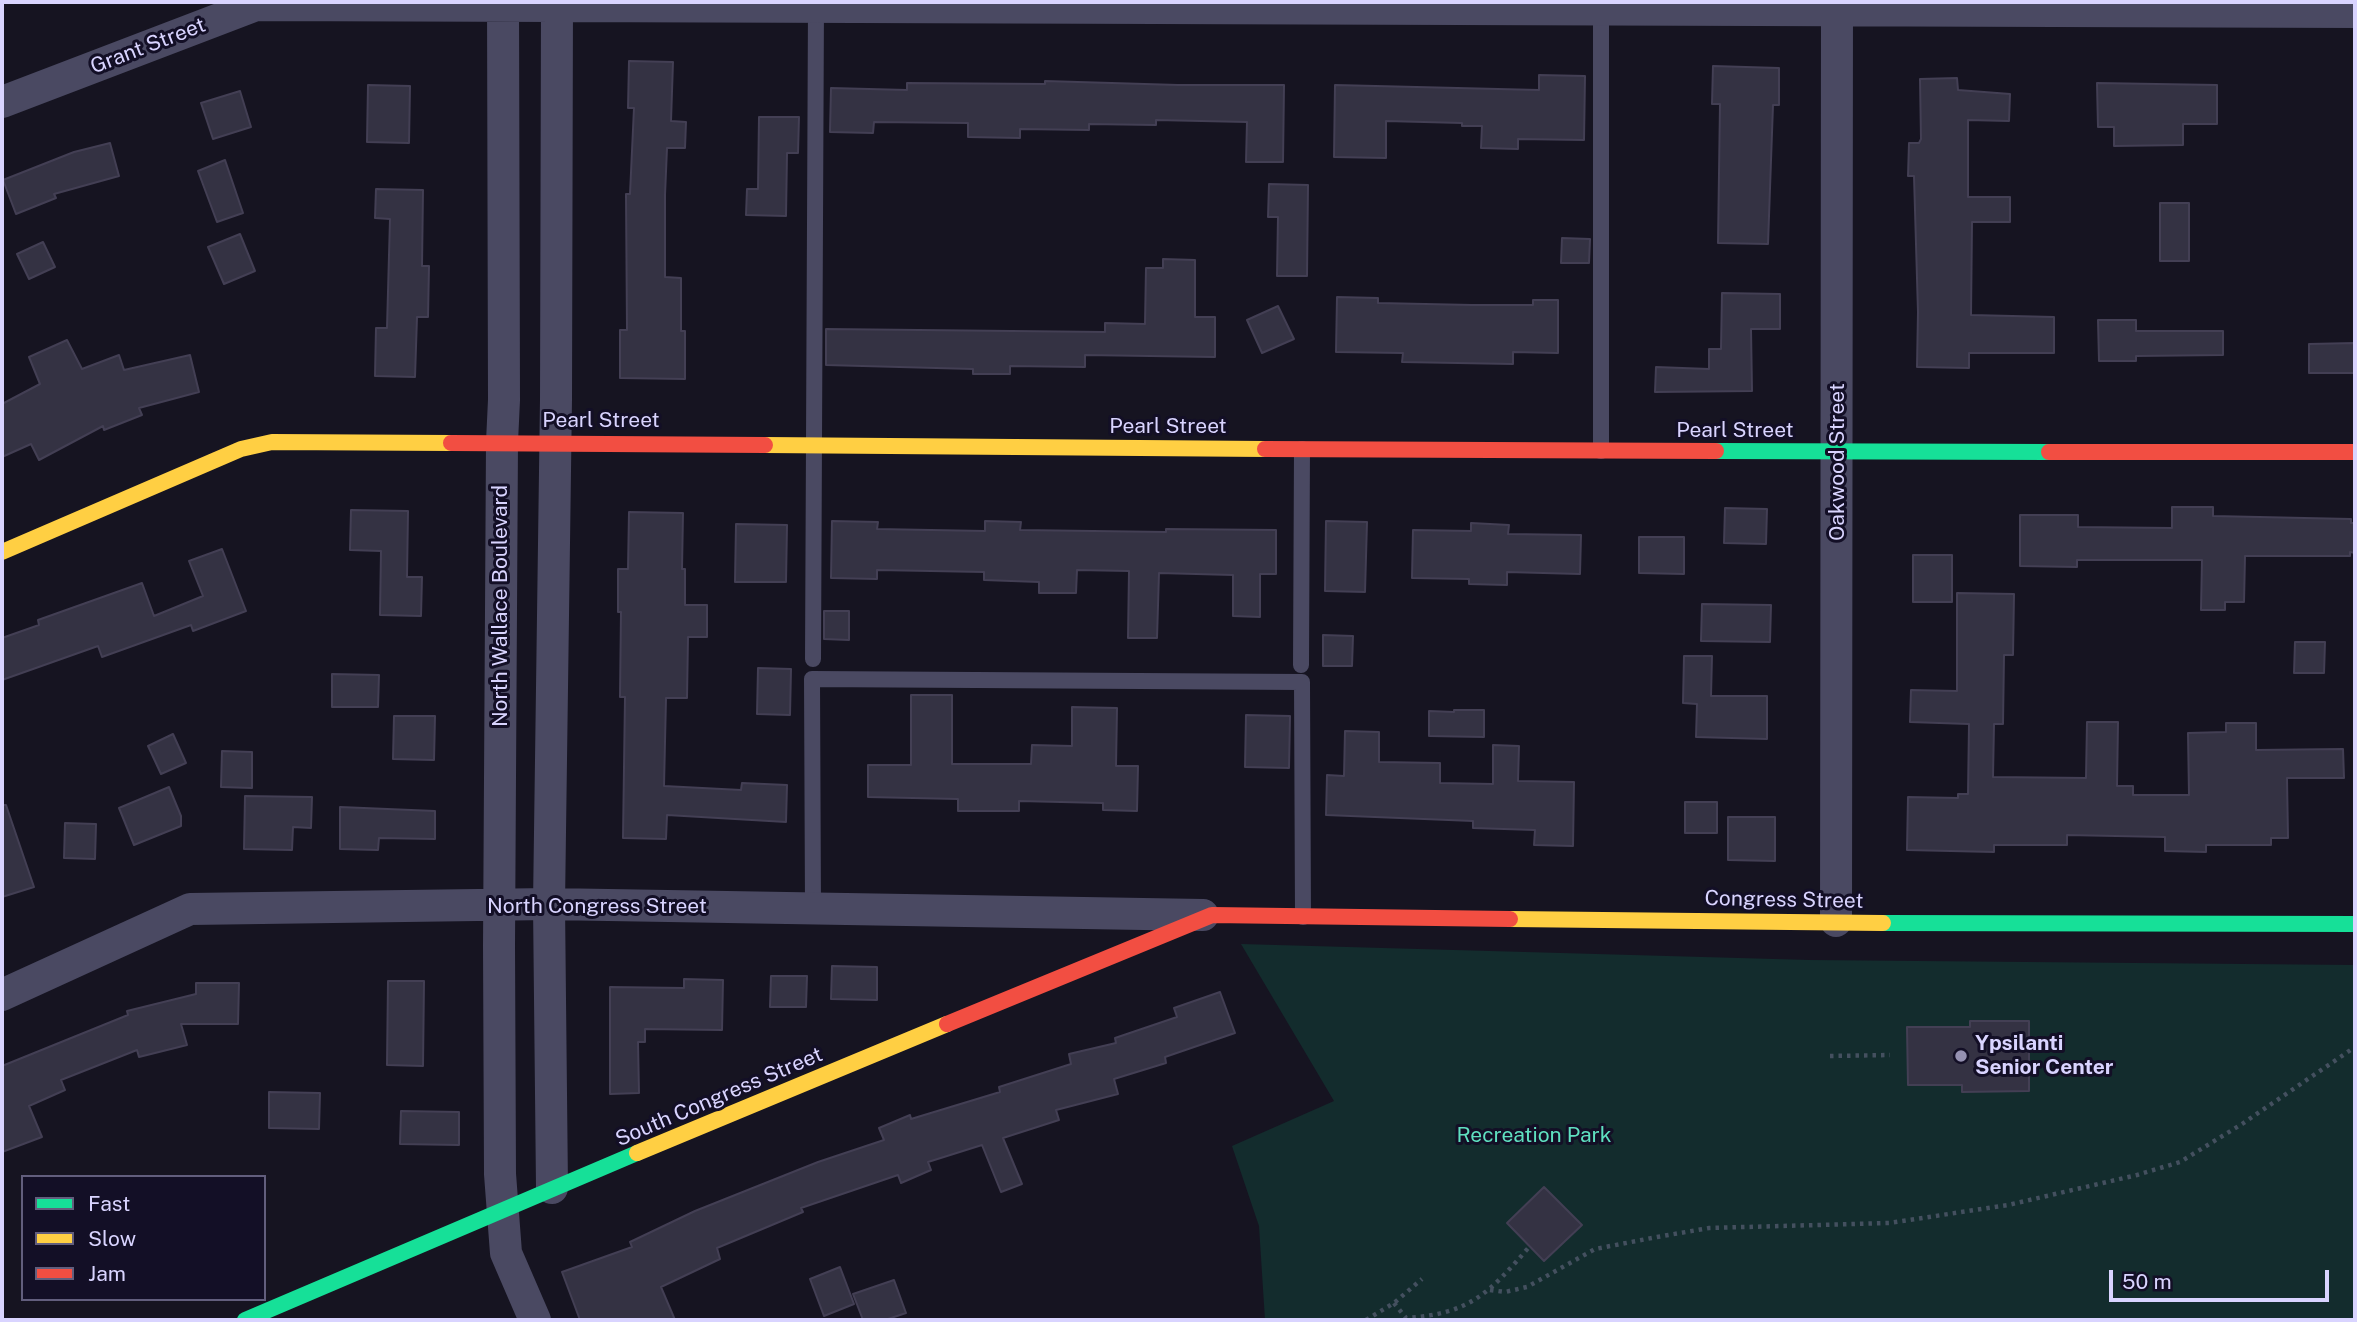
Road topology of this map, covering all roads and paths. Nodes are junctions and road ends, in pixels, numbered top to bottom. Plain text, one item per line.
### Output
1 (503, 4) edge
2 (558, 4) edge
3 (816, 4) edge
4 (1310, 5) edge
5 (1837, 6) edge
6 (1601, 9) junction
7 (2355, 12) edge
8 (2, 102) edge
9 (502, 442) junction
10 (554, 442) junction
11 (814, 445) junction
12 (1301, 449) junction
13 (1601, 451) junction
14 (2355, 452) edge
15 (1838, 453) junction
16 (2, 552) edge
17 (813, 659) dead end
18 (1301, 665) dead end
19 (499, 904) junction
20 (549, 904) junction
21 (813, 909) junction
22 (1212, 915) junction
23 (1303, 916) junction
24 (1836, 921) junction
25 (2355, 924) edge
26 (2, 995) edge
27 (2355, 1047) edge
28 (1890, 1055) dead end
29 (1830, 1056) dead end
30 (552, 1188) junction
31 (503, 1210) junction
32 (1530, 1246) dead end
33 (1422, 1279) dead end
34 (1490, 1290) junction
35 (1394, 1303) junction
36 (245, 1320) edge
37 (535, 1320) edge
38 (1366, 1320) edge

1 - 2 street, Grant Street
1 - 8 street, Grant Street
1 - 9 street, North Wallace Boulevard
2 - 3 street, Grant Street
2 - 10 street
3 - 4 street, Grant Street
3 - 11 lane
4 - 6 street, Grant Street
5 - 6 street, Grant Street
5 - 7 street, Grant Street
5 - 15 street, Oakwood Street
6 - 13 lane
9 - 10 street, Pearl Street
9 - 16 street, Pearl Street
9 - 19 street, North Wallace Boulevard
10 - 11 street, Pearl Street
10 - 20 street
11 - 12 street, Pearl Street
11 - 17 lane
12 - 13 street, Pearl Street
12 - 18 lane
13 - 15 street, Pearl Street
14 - 15 street, Pearl Street
15 - 24 street, Oakwood Street
19 - 20 street, North Congress Street
19 - 26 street, North Congress Street
19 - 31 street, North Wallace Boulevard
20 - 21 street, North Congress Street
20 - 30 street
21 - 22 street, North Congress Street
21 - 23 lane
22 - 23 street, Congress Street
22 - 30 street, South Congress Street
23 - 24 street, Congress Street
24 - 25 street, Congress Street
27 - 34 path
28 - 29 path
30 - 31 street, South Congress Street
31 - 36 street, South Congress Street
31 - 37 street, North Wallace Boulevard
32 - 34 path
33 - 35 path
34 - 35 path
35 - 38 path

